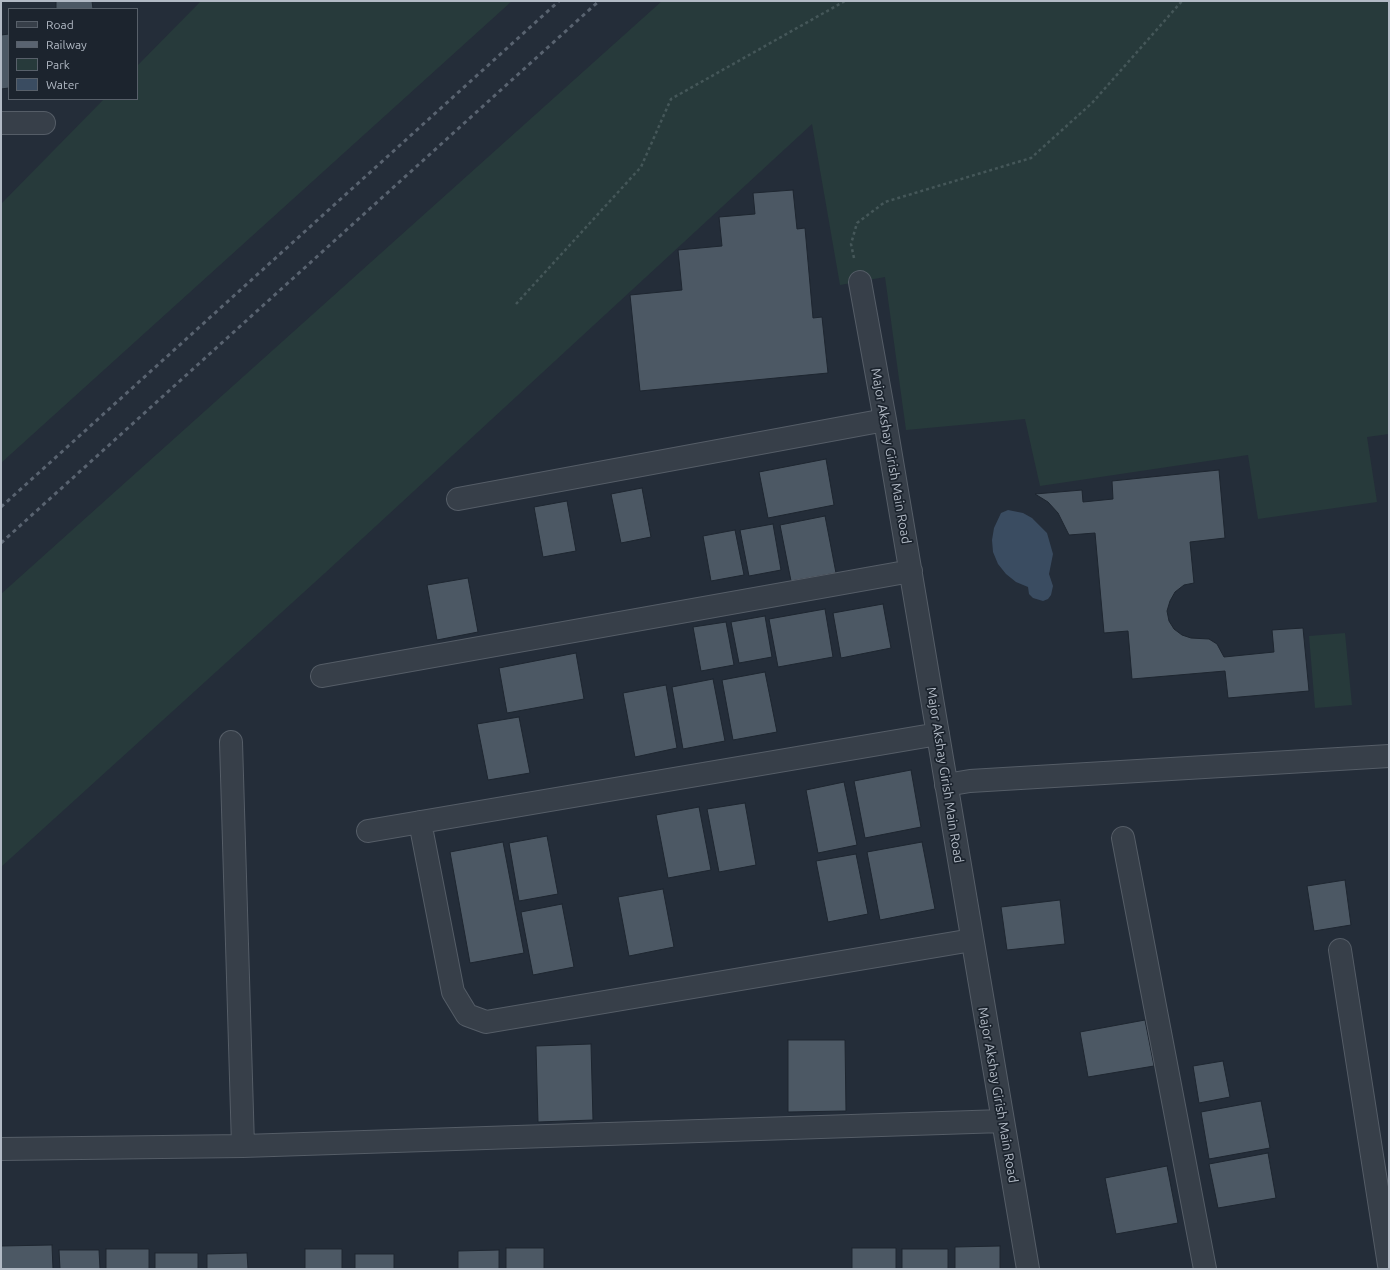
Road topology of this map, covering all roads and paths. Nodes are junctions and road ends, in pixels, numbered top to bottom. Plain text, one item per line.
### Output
1 (845, 1) edge
2 (1182, 1) edge
3 (1, 123) edge
4 (44, 123) dead end
5 (860, 282) joint
6 (516, 304) dead end
7 (886, 420) junction
8 (458, 499) dead end
9 (911, 572) junction
10 (322, 676) dead end
11 (938, 734) junction
12 (231, 742) dead end
13 (1389, 756) edge
14 (946, 785) junction
15 (420, 822) junction
16 (368, 831) dead end
17 (1123, 838) dead end
18 (972, 940) junction
19 (1340, 950) dead end
20 (1003, 1121) junction
21 (243, 1146) junction
22 (1, 1149) edge
23 (1389, 1265) edge
24 (1028, 1269) edge
25 (1205, 1269) edge

1 - 6 path
2 - 5 path
3 - 4 street
5 - 7 street, Major Akshay Girish Main Road
7 - 8 street
7 - 9 street, Major Akshay Girish Main Road
9 - 10 street
9 - 11 street, Major Akshay Girish Main Road
11 - 14 street, Major Akshay Girish Main Road
11 - 15 street
12 - 21 street
13 - 14 street
14 - 18 street, Major Akshay Girish Main Road
15 - 16 street
15 - 18 street
17 - 25 street
18 - 20 street, Major Akshay Girish Main Road
19 - 23 street
20 - 21 street
20 - 24 street, Major Akshay Girish Main Road
21 - 22 street

